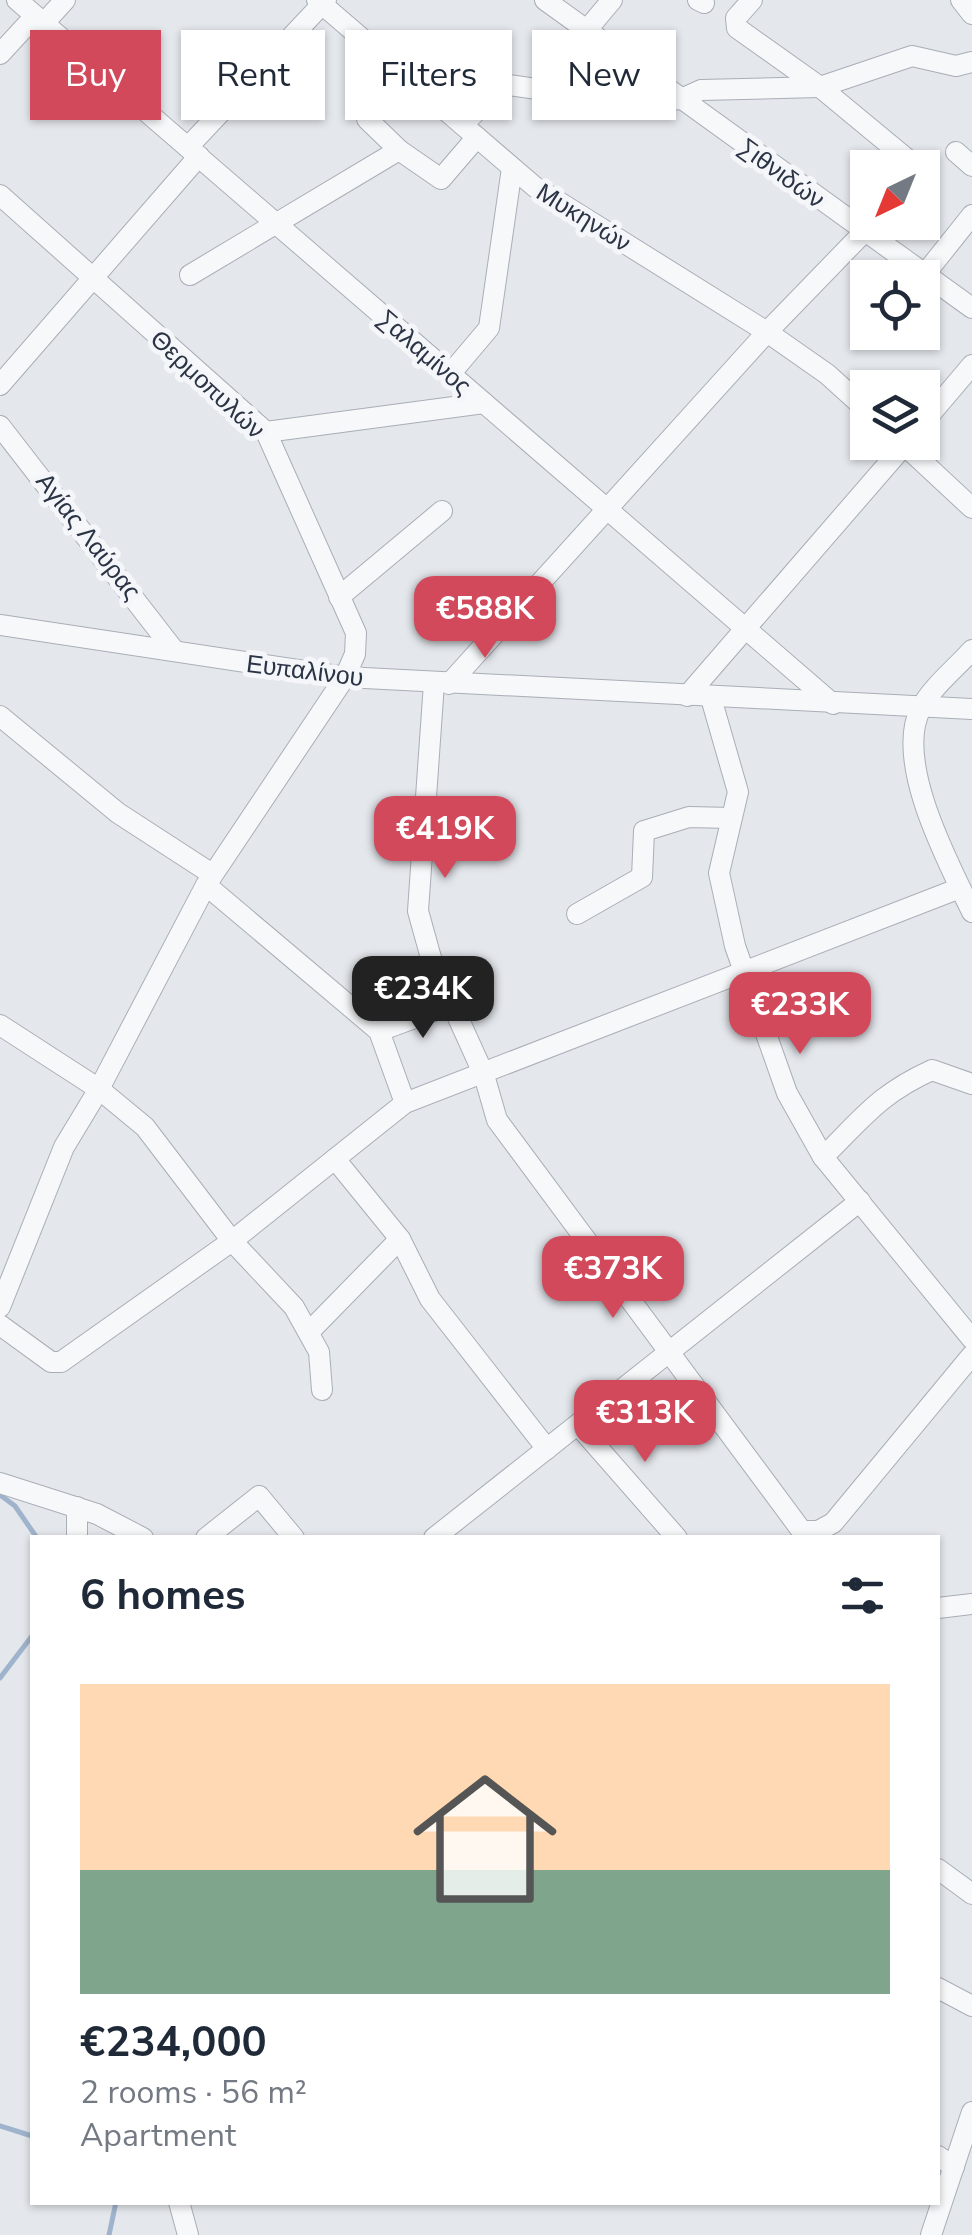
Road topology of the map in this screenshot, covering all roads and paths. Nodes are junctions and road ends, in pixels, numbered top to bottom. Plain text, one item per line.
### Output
1 (17, 0) edge
2 (65, 0) edge
3 (545, 0) edge
4 (612, 0) edge
5 (752, 0) edge
6 (961, 0) edge
7 (321, 1) edge
8 (972, 14) edge
9 (40, 20) junction
10 (353, 30) edge
11 (586, 30) joint
12 (0, 54) edge
13 (972, 62) edge
14 (820, 87) junction
15 (676, 95) edge
16 (681, 99) junction
17 (368, 120) edge
18 (457, 120) edge
19 (470, 131) junction
20 (399, 150) junction
21 (896, 150) edge
22 (194, 151) junction
23 (512, 168) junction
24 (0, 195) edge
25 (972, 215) edge
26 (850, 223) edge
27 (278, 224) junction
28 (857, 240) edge
29 (874, 240) edge
30 (904, 260) edge
31 (936, 260) edge
32 (190, 275) dead end
33 (95, 280) junction
34 (940, 285) edge
35 (972, 308) edge
36 (767, 332) junction
37 (972, 366) edge
38 (451, 373) junction
39 (0, 385) edge
40 (850, 395) edge
41 (484, 403) junction
42 (940, 403) edge
43 (0, 426) edge
44 (266, 432) junction
45 (889, 460) edge
46 (922, 460) edge
47 (972, 508) edge
48 (609, 509) junction
49 (442, 512) dead end
50 (338, 597) junction
51 (0, 625) edge
52 (744, 628) junction
53 (172, 649) junction
54 (972, 650) edge
55 (345, 677) junction
56 (442, 683) junction
57 (687, 696) junction
58 (711, 698) junction
59 (833, 704) junction
60 (920, 709) junction
61 (972, 709) edge
62 (0, 716) edge
63 (731, 818) junction
64 (209, 879) junction
65 (960, 888) junction
66 (972, 912) edge
67 (578, 914) dead end
68 (744, 972) junction
69 (450, 1005) junction
70 (0, 1025) edge
71 (379, 1031) junction
72 (484, 1075) junction
73 (972, 1084) edge
74 (100, 1089) junction
75 (405, 1104) junction
76 (824, 1157) junction
77 (336, 1159) junction
78 (860, 1201) junction
79 (400, 1239) junction
80 (232, 1241) junction
81 (0, 1308) edge
82 (0, 1325) edge
83 (309, 1332) junction
84 (972, 1340) edge
85 (670, 1355) junction
86 (972, 1355) edge
87 (322, 1390) dead end
88 (578, 1425) junction
89 (547, 1449) junction
90 (0, 1483) edge
91 (77, 1507) junction
92 (460, 1530) edge
93 (804, 1534) edge
94 (77, 1535) edge
95 (137, 1535) edge
96 (210, 1535) edge
97 (292, 1535) edge
98 (674, 1535) edge
99 (972, 1604) edge
100 (940, 1608) edge
101 (940, 1870) edge
102 (972, 1894) edge
103 (940, 1989) edge
104 (972, 2006) edge
105 (972, 2112) edge
106 (946, 2161) edge
107 (940, 2191) edge
108 (181, 2205) edge
109 (937, 2205) edge
110 (188, 2235) edge
111 (931, 2235) edge

1 - 9 street, Σαλαμίνος
2 - 9 street
3 - 11 street, Σιθνιδών
4 - 11 street
5 - 14 street
6 - 8 street
7 - 10 street, Μυκηνών
7 - 22 street
9 - 12 street
9 - 22 street, Σαλαμίνος
13 - 14 street
14 - 16 street
14 - 21 street
15 - 16 street, Σιθνιδών
16 - 19 street
16 - 26 street, Σιθνιδών
17 - 20 street
18 - 19 street, Μυκηνών
19 - 20 street
19 - 23 street, Μυκηνών
20 - 27 street
22 - 27 street, Σαλαμίνος
22 - 33 street
23 - 36 street, Μυκηνών
23 - 38 street
24 - 33 street, Θερμοπυλών
25 - 31 street
27 - 32 street
27 - 38 street, Σαλαμίνος
28 - 36 street
29 - 30 street, Σιθνιδών
33 - 39 street
33 - 44 street, Θερμοπυλών
34 - 35 street, Σιθνιδών
36 - 40 street, Μυκηνών
36 - 48 street
37 - 42 street
38 - 41 street, Σαλαμίνος
41 - 44 street
41 - 48 street, Σαλαμίνος
43 - 53 street, Αγίας Λαύρας
44 - 50 street, Θερμοπυλών
45 - 52 street
46 - 47 street
48 - 52 street, Σαλαμίνος
48 - 56 street
49 - 50 street
50 - 55 street, Θερμοπυλών
51 - 53 street, Ευπαλίνου
52 - 57 street
52 - 59 street, Σαλαμίνος
53 - 55 street, Ευπαλίνου
54 - 60 street
55 - 56 street, Ευπαλίνου
55 - 64 street
56 - 57 street, Ευπαλίνου
56 - 69 street
57 - 58 street, Ευπαλίνου
58 - 59 street, Ευπαλίνου
58 - 63 street
59 - 60 street, Ευπαλίνου
60 - 61 street, Ευπαλίνου
60 - 65 street
62 - 64 street
63 - 67 street
63 - 68 street
64 - 71 street
64 - 74 street
65 - 66 street
65 - 68 street
68 - 72 street
68 - 76 street
69 - 71 street
69 - 72 street
70 - 74 street
71 - 75 street
72 - 75 street
72 - 85 street
73 - 76 street
74 - 80 street
74 - 81 street
75 - 77 street
76 - 78 street
77 - 79 street
77 - 80 street
78 - 84 street
78 - 85 street
79 - 83 street
79 - 89 street
80 - 82 street
80 - 83 street
83 - 87 street
85 - 88 street
85 - 93 street
86 - 93 street
88 - 89 street
88 - 98 street
89 - 92 street
90 - 91 street
91 - 94 street
91 - 95 street
96 - 97 street
99 - 100 street
101 - 102 street
103 - 104 street
105 - 106 street
106 - 107 street
108 - 110 street
109 - 111 street

